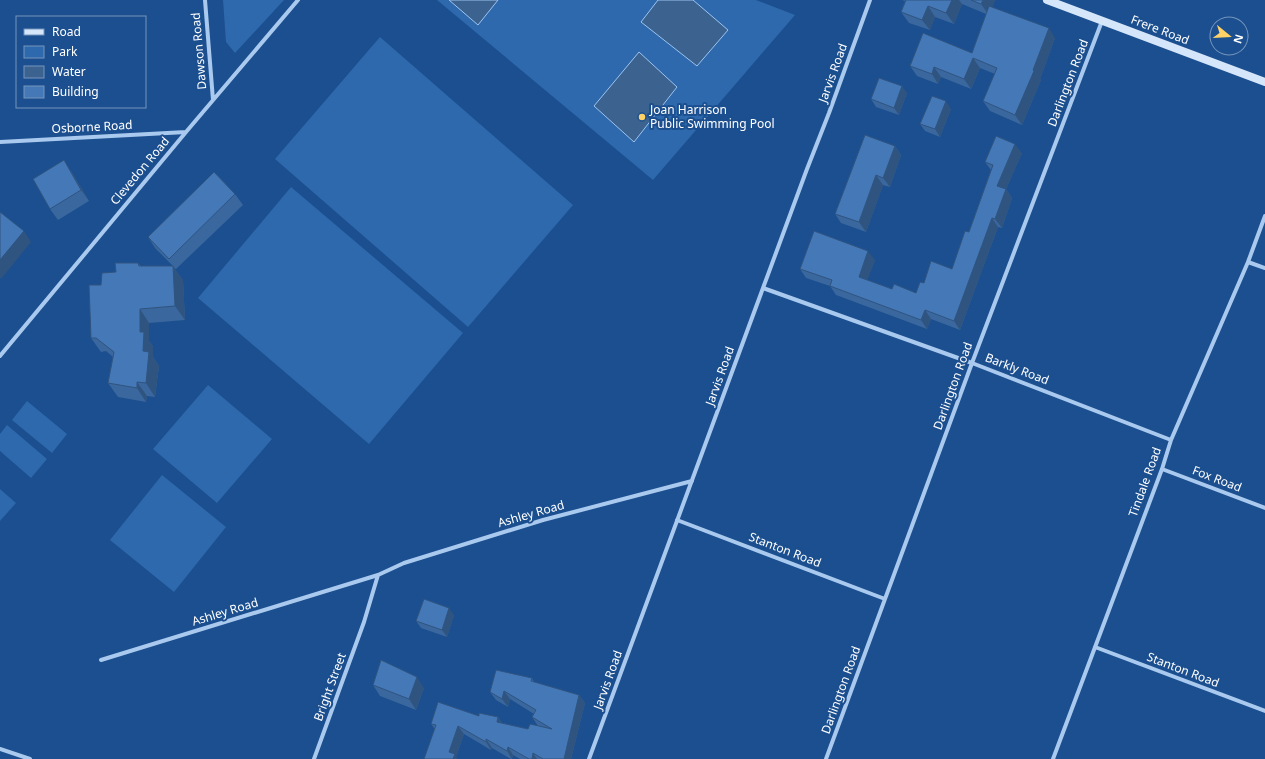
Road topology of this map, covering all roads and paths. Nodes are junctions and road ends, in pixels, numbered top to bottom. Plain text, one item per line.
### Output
1 (205, 0) edge
2 (298, 0) edge
3 (870, 0) edge
4 (1047, 0) edge
5 (1102, 21) junction
6 (1265, 82) edge
7 (213, 100) junction
8 (186, 132) junction
9 (0, 142) edge
10 (1265, 216) edge
11 (1248, 262) junction
12 (1265, 268) edge
13 (763, 288) junction
14 (0, 356) edge
15 (972, 363) junction
16 (1171, 440) junction
17 (1162, 468) junction
18 (692, 481) junction
19 (1265, 508) edge
20 (677, 520) junction
21 (378, 575) junction
22 (885, 599) junction
23 (1095, 647) junction
24 (101, 660) dead end
25 (1265, 711) edge
26 (0, 748) edge
27 (30, 759) edge
28 (314, 759) edge
29 (589, 759) edge
30 (826, 759) edge
31 (1053, 759) edge

1 - 7 street, Dawson Road
2 - 7 street, Clevedon Road
3 - 13 street, Jarvis Road
4 - 5 street, Frere Road
5 - 6 street, Frere Road
5 - 15 street, Darlington Road
7 - 8 street, Clevedon Road
8 - 9 street, Osborne Road
8 - 14 street, Clevedon Road
10 - 11 street, Tindale Road
11 - 12 street
11 - 16 street, Tindale Road
13 - 15 street, Barkly Road
13 - 18 street, Jarvis Road
15 - 16 street, Barkly Road
15 - 22 street, Darlington Road
16 - 17 street, Tindale Road
17 - 19 street, Fox Road
17 - 23 street, Tindale Road
18 - 20 street, Jarvis Road
18 - 21 street, Ashley Road
20 - 22 street, Stanton Road
20 - 29 street, Jarvis Road
21 - 24 street, Ashley Road
21 - 28 street, Bright Street
22 - 30 street, Darlington Road
23 - 25 street, Stanton Road
23 - 31 street, Tindale Road
26 - 27 street

